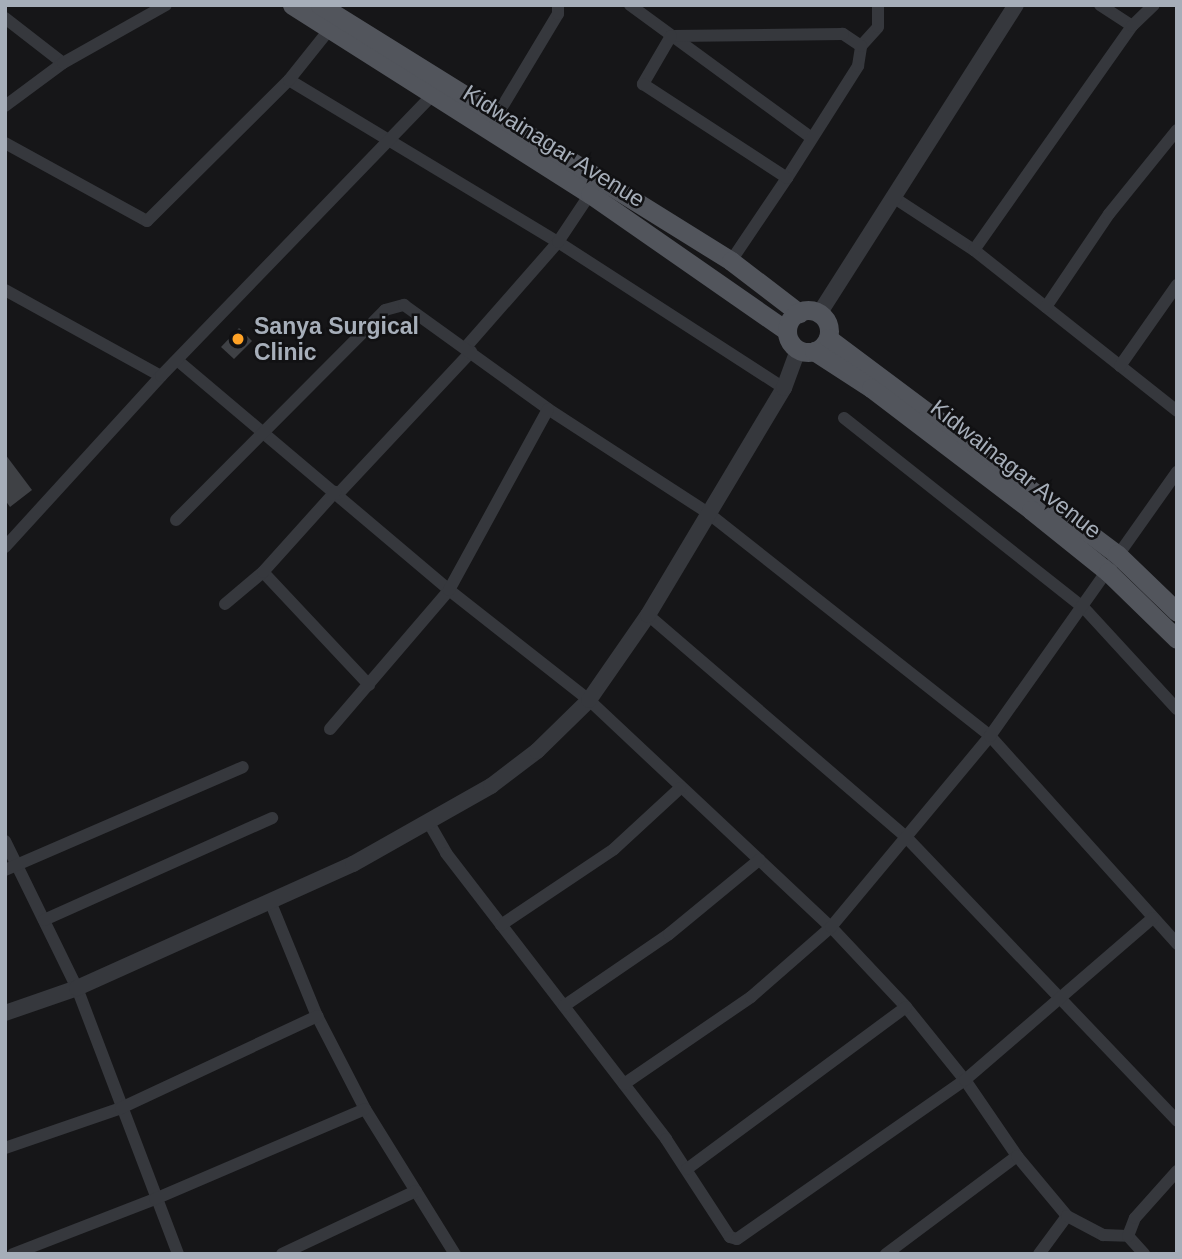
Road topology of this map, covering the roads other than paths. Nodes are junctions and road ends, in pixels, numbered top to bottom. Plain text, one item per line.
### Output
1 (166, 5) edge
2 (292, 5) edge
3 (320, 5) edge
4 (558, 5) edge
5 (630, 5) edge
6 (878, 5) edge
7 (1016, 5) edge
8 (1100, 5) edge
9 (1154, 5) edge
10 (5, 18) edge
11 (334, 24) junction
12 (1132, 26) junction
13 (671, 36) junction
14 (861, 46) junction
15 (63, 63) junction
16 (289, 80) junction
17 (436, 91) junction
18 (5, 106) edge
19 (496, 117) junction
20 (1177, 130) edge
21 (812, 138) junction
22 (387, 142) junction
23 (5, 143) edge
24 (786, 178) junction
25 (595, 186) junction
26 (896, 199) junction
27 (558, 242) junction
28 (974, 250) junction
29 (731, 261) junction
30 (1177, 285) edge
31 (5, 289) edge
32 (1046, 307) junction
33 (799, 313) junction
34 (819, 314) junction
35 (787, 331) junction
36 (813, 346) junction
37 (468, 350) junction
38 (177, 360) junction
39 (1119, 366) junction
40 (161, 376) junction
41 (784, 388) junction
42 (548, 409) junction
43 (1177, 411) edge
44 (844, 418) dead end
45 (264, 431) junction
46 (1177, 472) edge
47 (336, 493) junction
48 (708, 513) junction
49 (176, 520) dead end
50 (5, 547) edge
51 (1112, 563) junction
52 (263, 572) junction
53 (450, 590) junction
54 (225, 604) dead end
55 (1084, 608) junction
56 (1177, 612) edge
57 (648, 615) junction
58 (1177, 639) edge
59 (369, 685) junction
60 (589, 700) junction
61 (1177, 709) edge
62 (330, 729) dead end
63 (990, 736) junction
64 (243, 767) dead end
65 (680, 788) junction
66 (272, 818) dead end
67 (429, 822) junction
68 (906, 837) junction
69 (5, 841) edge
70 (758, 860) junction
71 (11, 868) edge
72 (270, 901) junction
73 (1153, 918) junction
74 (44, 920) junction
75 (501, 925) junction
76 (831, 927) junction
77 (1177, 944) edge
78 (78, 988) junction
79 (1060, 998) junction
80 (564, 1006) junction
81 (906, 1006) junction
82 (5, 1013) edge
83 (317, 1016) junction
84 (965, 1080) junction
85 (624, 1084) junction
86 (121, 1108) junction
87 (365, 1109) junction
88 (1177, 1121) edge
89 (5, 1148) edge
90 (1017, 1156) junction
91 (687, 1168) junction
92 (1177, 1171) edge
93 (416, 1191) junction
94 (155, 1199) junction
95 (1067, 1216) junction
96 (1128, 1237) junction
97 (13, 1254) edge
98 (177, 1254) edge
99 (282, 1254) edge
100 (455, 1254) edge
101 (886, 1254) edge
102 (1039, 1254) edge
103 (1144, 1254) edge

1 - 15 street
2 - 11 main road, Kidwainagar Avenue
3 - 11 main road, Kidwainagar Avenue
4 - 19 street
5 - 13 street
6 - 14 street
7 - 26 street
8 - 12 street
9 - 12 street
10 - 15 street
11 - 16 street
11 - 17 main road, Kidwainagar Avenue
12 - 28 street
13 - 14 street
13 - 21 street
13 - 24 street
14 - 21 street
15 - 18 street
16 - 22 street
16 - 23 street
17 - 19 main road, Kidwainagar Avenue
17 - 22 street
17 - 25 main road, Kidwainagar Avenue
19 - 25 main road, Kidwainagar Avenue
20 - 32 street
21 - 24 street
22 - 27 street
22 - 38 street
24 - 29 street
25 - 27 street
25 - 29 main road, Kidwainagar Avenue
25 - 35 main road, Kidwainagar Avenue
26 - 28 street
26 - 34 street
27 - 37 street
27 - 41 street
28 - 32 street
29 - 33 main road, Kidwainagar Avenue
30 - 39 street
31 - 40 street
32 - 39 street
33 - 34 main road
33 - 35 main road
34 - 36 main road
35 - 36 main road
36 - 41 street
36 - 51 main road, Kidwainagar Avenue
37 - 42 street
37 - 45 street
37 - 47 street
38 - 40 street
38 - 45 street
39 - 43 street
40 - 50 street
41 - 48 street
42 - 48 street
42 - 53 street
44 - 55 street
45 - 47 street
45 - 49 street
46 - 51 street
47 - 52 street
47 - 53 street
48 - 57 street
48 - 63 street
51 - 55 street
51 - 56 main road, Kidwainagar Avenue
51 - 58 main road, Kidwainagar Avenue
52 - 54 street
52 - 59 street
53 - 59 street
53 - 60 street
55 - 61 street
55 - 63 street
57 - 60 street
57 - 68 street
59 - 62 street
60 - 65 street
60 - 67 street
63 - 68 street
63 - 73 street
64 - 71 street
65 - 70 street
65 - 75 street
66 - 74 street
67 - 72 street
67 - 75 street
68 - 76 street
68 - 79 street
69 - 71 street
70 - 76 street
70 - 80 street
71 - 74 street
72 - 78 street
72 - 83 street
73 - 77 street
73 - 79 street
74 - 78 street
75 - 80 street
76 - 81 street
76 - 85 street
78 - 82 street
78 - 86 street
79 - 84 street
79 - 88 street
80 - 85 street
81 - 84 street
81 - 91 street
83 - 86 street
83 - 87 street
84 - 90 street
84 - 91 street
85 - 91 street
86 - 89 street
86 - 94 street
87 - 93 street
87 - 94 street
90 - 95 street
90 - 101 street
92 - 96 street
93 - 99 street
93 - 100 street
94 - 97 street
94 - 98 street
95 - 96 street
95 - 102 street
96 - 103 street

